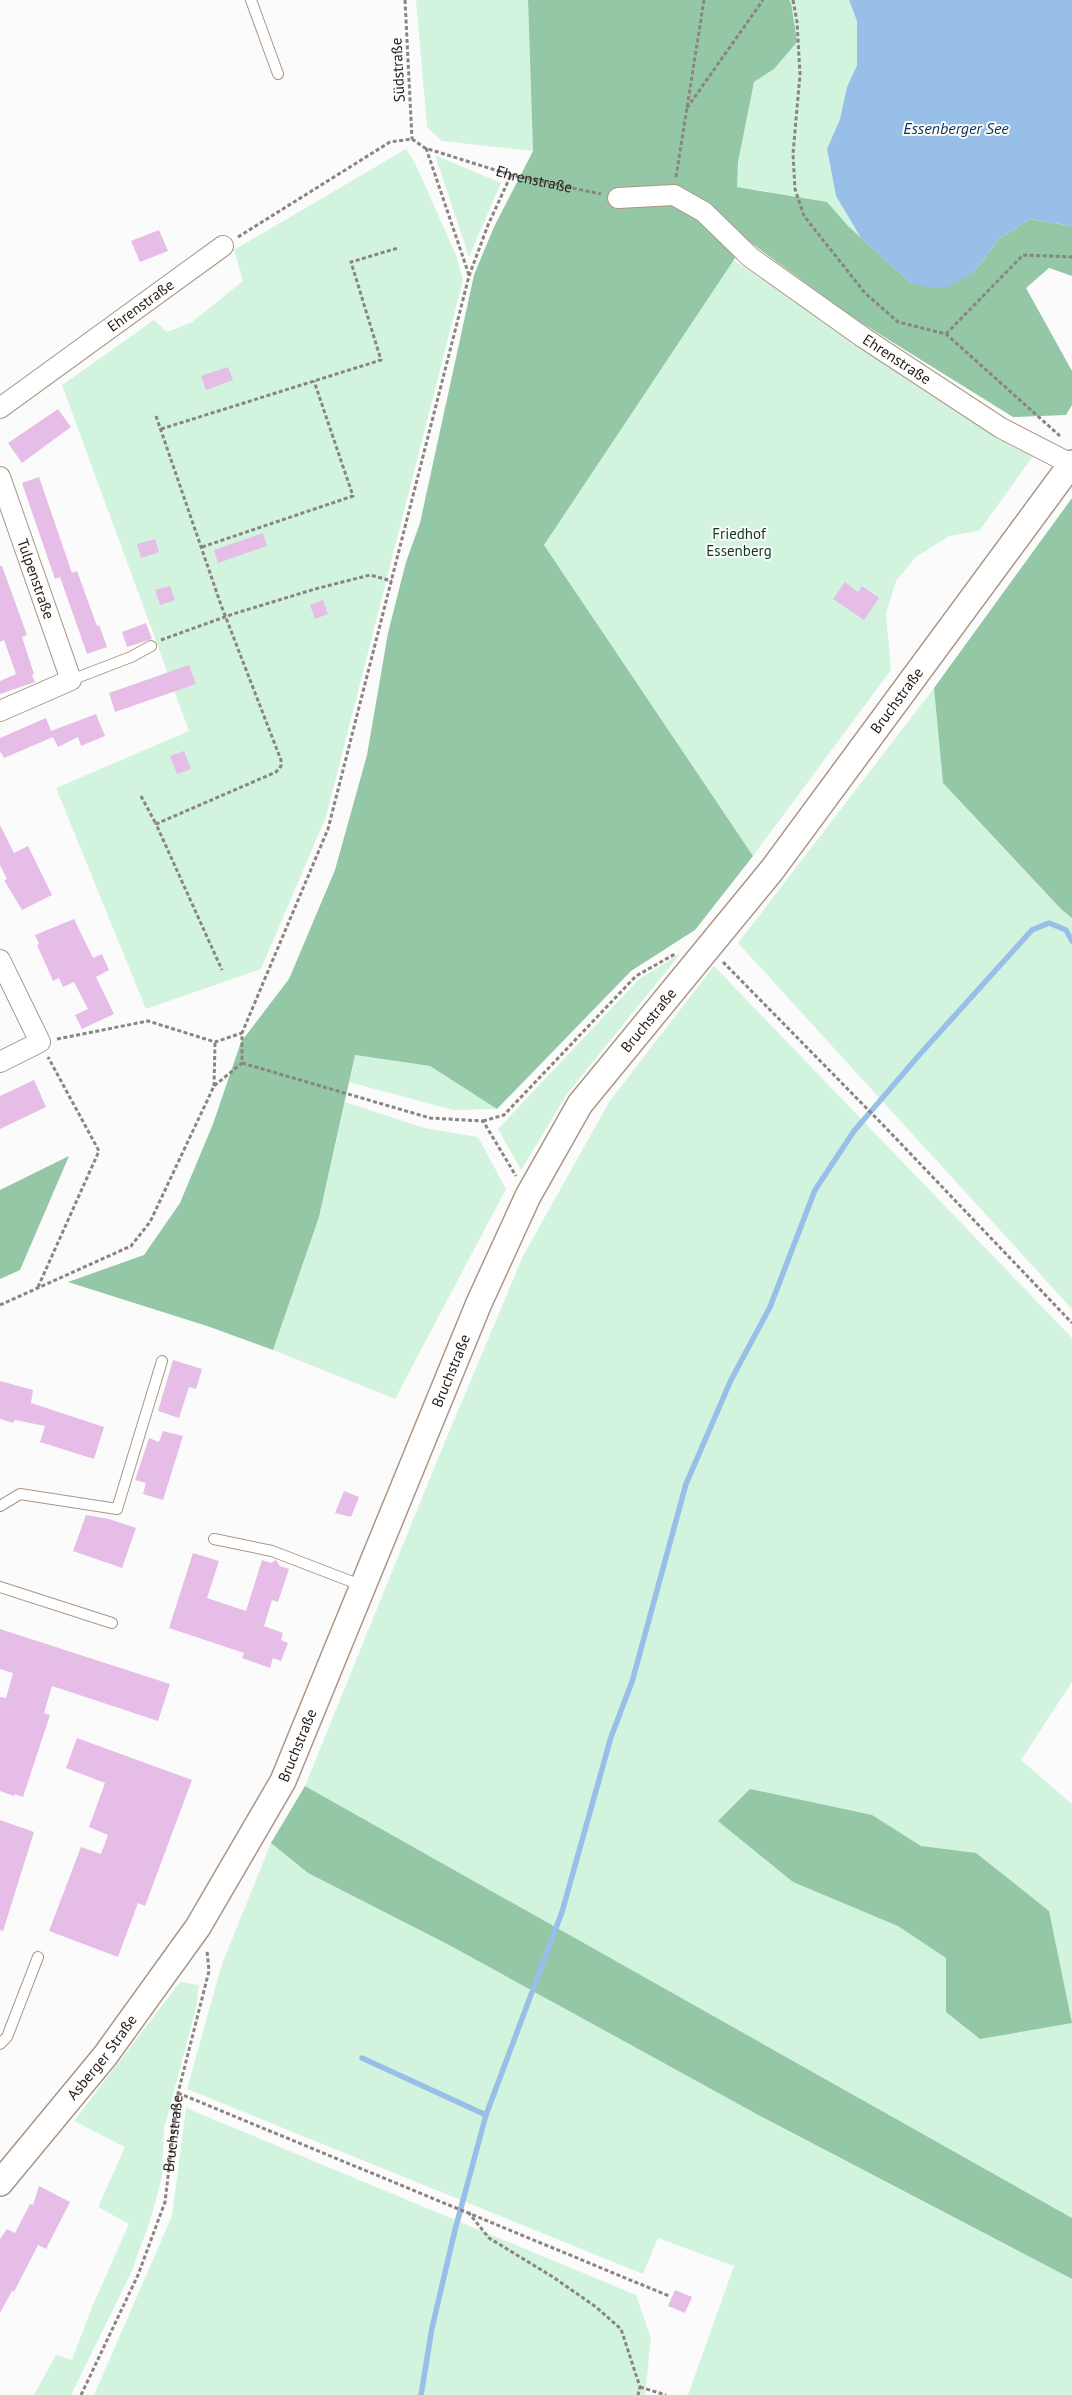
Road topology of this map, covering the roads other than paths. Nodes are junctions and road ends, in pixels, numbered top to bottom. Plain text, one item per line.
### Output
1 (251, 0) edge
2 (278, 74) dead end
3 (618, 198) road end
4 (223, 246) road end
5 (0, 408) edge
6 (1069, 456) edge
7 (0, 478) edge
8 (151, 646) road end
9 (71, 680) junction
10 (0, 711) edge
11 (0, 960) edge
12 (0, 1062) edge
13 (162, 1361) dead end
14 (0, 1506) edge
15 (214, 1539) dead end
16 (364, 1586) junction
17 (0, 1587) edge
18 (112, 1623) dead end
19 (198, 1927) joint
20 (38, 1957) dead end
21 (0, 2044) edge
22 (0, 2183) edge

1 - 2 lane
3 - 6 street, Ehrenstraße
4 - 5 street, Ehrenstraße
6 - 16 street, Bruchstraße
7 - 9 street, Tulpenstraße
8 - 9 lane
9 - 10 street
11 - 12 street
13 - 14 lane
15 - 16 lane
16 - 19 street, Bruchstraße
17 - 18 lane
19 - 22 street, Asberger Straße
20 - 21 lane

